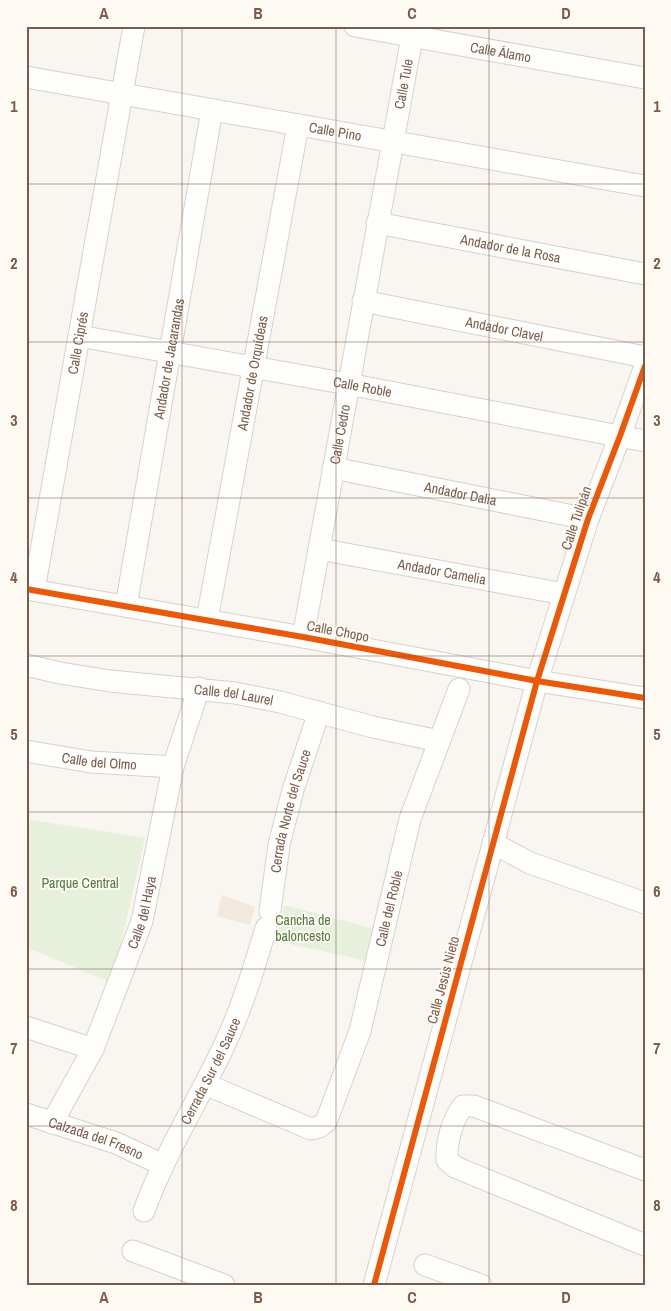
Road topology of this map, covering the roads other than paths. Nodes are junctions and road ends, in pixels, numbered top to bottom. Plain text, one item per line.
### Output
1 (134, 26) edge
2 (355, 26) edge
3 (413, 31) edge
4 (26, 78) edge
5 (645, 78) edge
6 (122, 94) junction
7 (212, 110) junction
8 (298, 125) junction
9 (392, 142) junction
10 (645, 186) edge
11 (377, 223) junction
12 (645, 274) edge
13 (363, 301) junction
14 (79, 336) junction
15 (170, 352) junction
16 (645, 356) edge
17 (645, 366) edge
18 (253, 367) junction
19 (348, 384) junction
20 (620, 436) junction
21 (645, 441) edge
22 (333, 468) junction
23 (588, 519) junction
24 (319, 549) junction
25 (30, 589) edge
26 (564, 594) junction
27 (126, 606) junction
28 (207, 620) junction
29 (303, 637) junction
30 (26, 666) edge
31 (537, 681) junction
32 (199, 688) junction
33 (459, 689) dead end
34 (645, 698) edge
35 (319, 712) junction
36 (439, 741) junction
37 (26, 751) edge
38 (173, 767) junction
39 (493, 843) junction
40 (645, 903) edge
41 (268, 920) joint
42 (26, 1027) edge
43 (93, 1049) junction
44 (206, 1084) junction
45 (26, 1114) edge
46 (52, 1123) junction
47 (163, 1165) junction
48 (645, 1170) edge
49 (144, 1211) dead end
50 (645, 1245) edge
51 (133, 1251) dead end
52 (425, 1265) dead end
53 (469, 1283) edge
54 (224, 1285) edge
55 (374, 1285) edge

1 - 6 street, Calle Ciprés
2 - 3 street, Calle Álamo
3 - 5 street, Calle Álamo
3 - 9 street, Calle Tule
4 - 6 street, Calle Pino
6 - 7 street, Calle Pino
6 - 14 street, Calle Ciprés
7 - 8 street, Calle Pino
7 - 15 street, Andador de Jacarandas
8 - 9 street, Calle Pino
8 - 18 street, Andador de Orquídeas
9 - 10 street, Calle Pino
9 - 11 street, Calle Cedro
11 - 12 street, Andador de la Rosa
11 - 13 street, Calle Cedro
13 - 16 street, Andador Clavel
13 - 19 street, Calle Cedro
14 - 15 street, Calle Roble
14 - 25 street, Calle Ciprés
15 - 18 street, Calle Roble
15 - 27 street, Andador de Jacarandas
17 - 20 street, Calle Tulipán
18 - 19 street, Calle Roble
18 - 28 street, Andador de Orquídeas
19 - 20 street, Calle Roble
19 - 22 street, Calle Cedro
20 - 21 street, Calle Roble
20 - 23 street, Calle Tulipán
22 - 23 street, Andador Dalia
22 - 24 street, Calle Cedro
23 - 26 street, Calle Tulipán
24 - 26 street, Andador Camelia
24 - 29 street, Calle Cedro
25 - 27 street, Calle Chopo
26 - 31 street, Calle Tulipán
27 - 28 street, Calle Chopo
28 - 29 street, Calle Chopo
29 - 31 street, Calle Chopo
30 - 32 street, Calle del Laurel
31 - 34 street, Calle Chopo
31 - 39 street, Calle Jesús Nieto
32 - 35 street, Calle del Laurel
32 - 38 street, Calle del Haya
33 - 36 street, Calle del Roble
35 - 36 street, Calle del Laurel
35 - 41 street, Cerrada Norte del Sauce
36 - 44 street, Calle del Roble
37 - 38 street, Calle del Olmo
38 - 43 street, Calle del Haya
39 - 40 street
39 - 55 street, Calle Jesús Nieto
41 - 44 street, Cerrada Sur del Sauce
42 - 43 street
43 - 46 street, Calle del Haya
44 - 47 street, Cerrada Sur del Sauce
45 - 46 street, Calzada del Fresno
46 - 47 street, Calzada del Fresno
47 - 49 street, Cerrada Sur del Sauce
48 - 50 street
51 - 54 street
52 - 53 street

